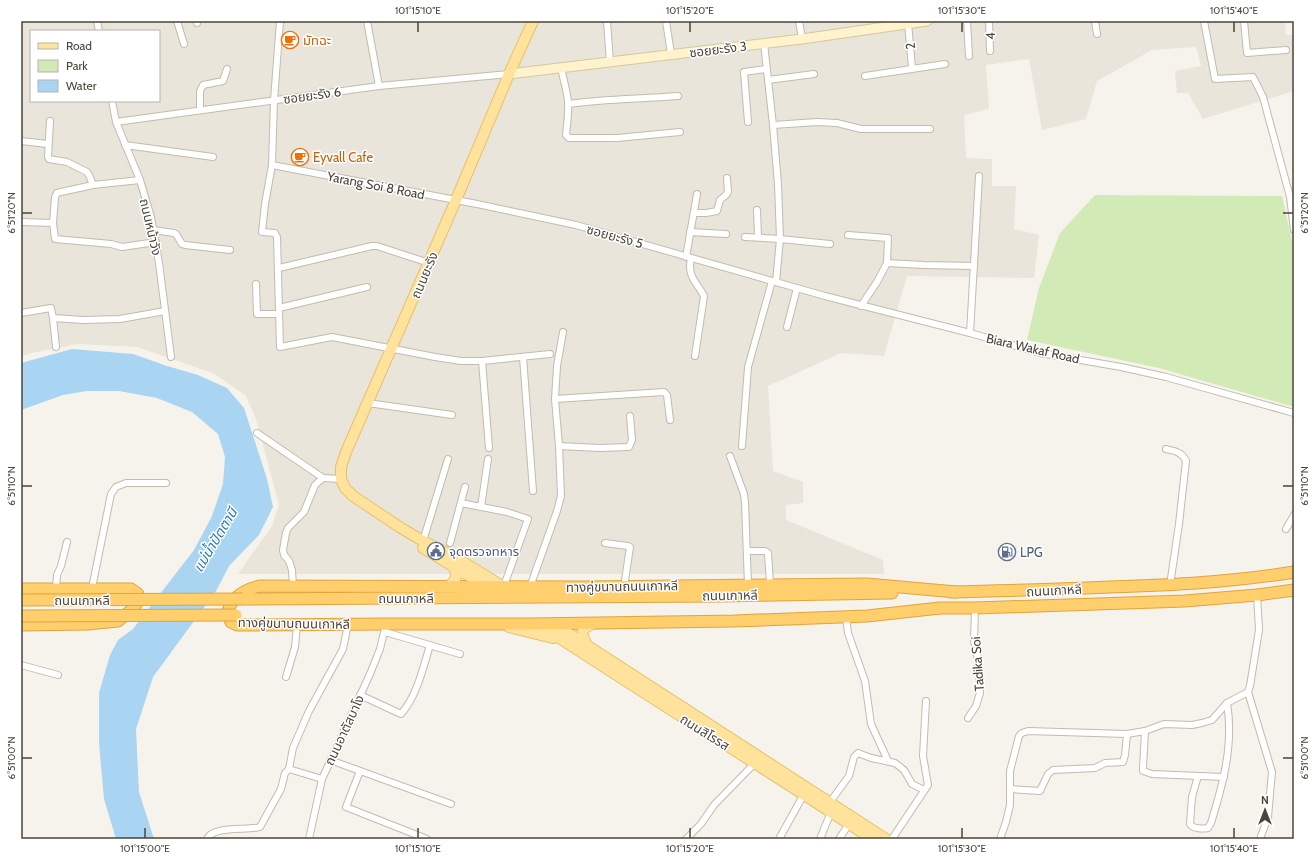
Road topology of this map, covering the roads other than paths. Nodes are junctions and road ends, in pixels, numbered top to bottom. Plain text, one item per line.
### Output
1 (177, 21) edge
2 (280, 21) edge
3 (366, 21) edge
4 (533, 21) edge
5 (608, 21) edge
6 (666, 21) edge
7 (799, 21) edge
8 (927, 21) edge
9 (967, 21) edge
10 (989, 21) edge
11 (1095, 21) edge
12 (1204, 21) edge
13 (1244, 21) edge
14 (908, 23) junction
15 (1097, 34) dead end
16 (802, 39) junction
17 (764, 43) junction
18 (184, 44) dead end
19 (1286, 50) dead end
20 (990, 51) dead end
21 (671, 54) junction
22 (970, 56) dead end
23 (610, 63) junction
24 (945, 64) dead end
25 (561, 67) junction
26 (912, 68) junction
27 (227, 69) dead end
28 (766, 69) junction
29 (509, 74) junction
30 (814, 74) dead end
31 (865, 76) dead end
32 (768, 80) junction
33 (379, 86) junction
34 (678, 96) dead end
35 (274, 100) junction
36 (112, 102) edge
37 (568, 104) junction
38 (200, 110) junction
39 (50, 121) dead end
40 (116, 122) junction
41 (748, 122) dead end
42 (773, 125) junction
43 (930, 129) dead end
44 (680, 132) dead end
45 (21, 141) edge
46 (48, 144) junction
47 (125, 145) junction
48 (213, 157) dead end
49 (272, 165) junction
50 (979, 176) dead end
51 (727, 178) dead end
52 (140, 180) junction
53 (93, 185) junction
54 (697, 194) dead end
55 (1292, 197) edge
56 (456, 200) junction
57 (757, 210) dead end
58 (694, 213) junction
59 (21, 222) edge
60 (53, 223) junction
61 (153, 230) junction
62 (1294, 230) edge
63 (690, 232) junction
64 (726, 234) dead end
65 (848, 235) dead end
66 (745, 237) dead end
67 (758, 238) junction
68 (780, 239) junction
69 (156, 242) junction
70 (830, 244) dead end
71 (230, 250) dead end
72 (688, 258) junction
73 (429, 262) junction
74 (887, 263) junction
75 (974, 266) junction
76 (279, 268) junction
77 (774, 281) junction
78 (256, 284) dead end
79 (367, 287) dead end
80 (797, 288) junction
81 (861, 306) junction
82 (165, 311) junction
83 (279, 311) junction
84 (21, 313) edge
85 (53, 318) junction
86 (787, 327) dead end
87 (562, 332) dead end
88 (970, 333) junction
89 (56, 347) dead end
90 (392, 349) junction
91 (550, 354) dead end
92 (694, 356) dead end
93 (171, 357) dead end
94 (523, 357) junction
95 (482, 361) junction
96 (555, 399) junction
97 (368, 403) junction
98 (1294, 413) edge
99 (452, 415) dead end
100 (630, 416) dead end
101 (670, 420) dead end
102 (257, 433) dead end
103 (559, 446) junction
104 (742, 446) dead end
105 (489, 448) dead end
106 (1166, 449) dead end
107 (730, 456) dead end
108 (448, 459) dead end
109 (488, 459) dead end
110 (323, 478) junction
111 (341, 479) junction
112 (166, 483) dead end
113 (465, 487) dead end
114 (533, 491) dead end
115 (461, 503) junction
116 (481, 507) junction
117 (1294, 515) edge
118 (382, 516) junction
119 (1286, 529) dead end
120 (423, 541) junction
121 (67, 542) dead end
122 (450, 543) dead end
123 (605, 543) dead end
124 (747, 551) junction
125 (455, 568) junction
126 (1294, 572) edge
127 (770, 584) junction
128 (505, 585) junction
129 (748, 585) junction
130 (1170, 585) junction
131 (293, 586) junction
132 (1144, 586) junction
133 (447, 587) junction
134 (486, 587) junction
135 (530, 587) junction
136 (624, 587) junction
137 (56, 588) junction
138 (92, 588) junction
139 (21, 589) edge
140 (1294, 590) edge
141 (1020, 591) junction
142 (956, 592) junction
143 (1257, 595) junction
144 (243, 599) junction
145 (21, 600) edge
146 (1145, 602) junction
147 (1037, 606) junction
148 (940, 608) joint
149 (975, 608) junction
150 (236, 615) dead end
151 (21, 616) edge
152 (846, 617) junction
153 (595, 622) junction
154 (348, 624) junction
155 (538, 624) junction
156 (554, 624) junction
157 (21, 625) edge
158 (297, 625) junction
159 (499, 625) junction
160 (386, 628) junction
161 (566, 643) junction
162 (430, 645) junction
163 (587, 645) junction
164 (460, 654) dead end
165 (21, 665) edge
166 (58, 675) dead end
167 (286, 678) dead end
168 (1248, 692) junction
169 (360, 695) junction
170 (926, 701) dead end
171 (1227, 703) junction
172 (968, 718) dead end
173 (1145, 731) junction
174 (1127, 734) junction
175 (330, 760) junction
176 (888, 761) junction
177 (755, 763) junction
178 (289, 770) junction
179 (360, 771) junction
180 (1198, 776) junction
181 (1224, 777) junction
182 (322, 779) junction
183 (1010, 789) junction
184 (924, 790) junction
185 (804, 794) junction
186 (451, 804) dead end
187 (830, 807) junction
188 (848, 824) junction
189 (407, 832) junction
190 (207, 839) edge
191 (309, 839) edge
192 (406, 839) edge
193 (427, 839) edge
194 (686, 839) edge
195 (779, 839) edge
196 (820, 839) edge
197 (839, 839) edge
198 (872, 839) edge
199 (886, 839) edge
200 (892, 839) edge
201 (1000, 839) edge
202 (1260, 839) edge

1 - 18 street
2 - 35 street
3 - 33 street
4 - 29 main road, ถนนยะรัง
5 - 23 street
6 - 21 street
7 - 16 street
8 - 14 street, ซอยยะรัง 3
9 - 22 street
10 - 20 street, 4
11 - 15 street
12 - 55 street
13 - 19 street
14 - 16 street, ซอยยะรัง 3
14 - 26 street, 2
16 - 17 street, ซอยยะรัง 3
17 - 21 street, ซอยยะรัง 3
17 - 28 street
21 - 23 street, ซอยยะรัง 3
23 - 25 street, ซอยยะรัง 3
24 - 26 street
25 - 29 street, ซอยยะรัง 3
25 - 37 street
26 - 31 street
27 - 38 street
28 - 32 street
28 - 41 street
29 - 33 street, ซอยยะรัง 6
29 - 56 main road, ถนนยะรัง
30 - 32 street
32 - 42 street
33 - 35 street, ซอยยะรัง 6
34 - 37 street
35 - 38 street, ซอยยะรัง 6
35 - 49 street
36 - 40 street, ถนนหน้าวัง
37 - 44 street
38 - 40 street, ซอยยะรัง 6
39 - 46 street
40 - 47 street, ถนนหน้าวัง
42 - 43 street
42 - 68 street
45 - 46 street
46 - 53 street
47 - 48 street
47 - 52 street, ถนนหน้าวัง
49 - 56 street, Yarang Soi 8 Road
49 - 76 street
50 - 75 street
51 - 58 street
52 - 53 street
52 - 61 street, ถนนหน้าวัง
53 - 60 street
54 - 58 street
55 - 62 street
56 - 72 street, ซอยยะรัง 5
56 - 73 main road, ถนนยะรัง
57 - 67 street
58 - 63 street
59 - 60 street
60 - 69 street
61 - 69 street, ถนนหน้าวัง
61 - 71 street
63 - 64 street
63 - 72 street
65 - 74 street
66 - 67 street
67 - 68 street
68 - 70 street
68 - 77 street
69 - 82 street, ถนนหน้าวัง
72 - 77 street, ซอยยะรัง 5
72 - 92 street
73 - 76 street
73 - 90 main road, ถนนยะรัง
74 - 75 street
74 - 81 street
75 - 88 street
76 - 83 street
77 - 80 street, Biara Wakaf Road
77 - 104 street
78 - 83 street
79 - 83 street
80 - 81 street, Biara Wakaf Road
80 - 86 street
81 - 88 street, Biara Wakaf Road
82 - 85 street
82 - 93 street, ถนนหน้าวัง
83 - 90 street
84 - 85 street
85 - 89 street
87 - 96 street
88 - 98 street, Biara Wakaf Road
90 - 95 street
90 - 97 main road, ถนนยะรัง
91 - 94 street
94 - 95 street
94 - 114 street
95 - 105 street
96 - 101 street
96 - 103 street
97 - 99 street
97 - 111 main road, ถนนยะรัง
100 - 103 street
102 - 110 street
103 - 135 street
106 - 130 street
107 - 124 street
108 - 120 street
109 - 116 street
110 - 111 street
110 - 131 street
111 - 118 main road
112 - 138 street
113 - 115 street
115 - 116 street
115 - 122 street
116 - 128 street
117 - 119 street
118 - 120 main road
118 - 125 main road
120 - 128 main road
121 - 137 street
123 - 136 street
124 - 127 street
124 - 129 street
125 - 133 main road
125 - 134 main road
126 - 130 highway, ถนนเกาหลี
127 - 129 highway, ทางคู่ขนานถนนเกาหลี
127 - 142 highway, ทางคู่ขนานถนนเกาหลี
128 - 134 highway, ทางคู่ขนานถนนเกาหลี
128 - 135 highway, ทางคู่ขนานถนนเกาหลี
129 - 136 highway, ทางคู่ขนานถนนเกาหลี
130 - 132 highway, ถนนเกาหลี
131 - 133 highway, ทางคู่ขนานถนนเกาหลี
131 - 158 highway, ทางคู่ขนานถนนเกาหลี
132 - 141 highway, ถนนเกาหลี
132 - 146 highway
133 - 134 highway, ทางคู่ขนานถนนเกาหลี
133 - 144 highway
135 - 136 highway, ทางคู่ขนานถนนเกาหลี
137 - 138 highway
137 - 139 highway
138 - 157 highway
140 - 143 highway, ถนนเกาหลี
141 - 142 highway, ถนนเกาหลี
141 - 147 highway
142 - 144 highway, ถนนเกาหลี
143 - 146 highway, ถนนเกาหลี
143 - 168 street
144 - 145 highway, ถนนเกาหลี, bridge
146 - 147 highway, ถนนเกาหลี
147 - 149 highway, ถนนเกาหลี
148 - 149 highway, ถนนเกาหลี
148 - 152 highway, ทางคู่ขนานถนนเกาหลี
149 - 172 street, Tadika Soi
150 - 151 highway, ถนนเกาหลี, bridge
152 - 153 highway, ทางคู่ขนานถนนเกาหลี
152 - 176 street
153 - 156 highway, ทางคู่ขนานถนนเกาหลี
153 - 163 main road
154 - 158 highway, ทางคู่ขนานถนนเกาหลี
154 - 160 highway, ทางคู่ขนานถนนเกาหลี
154 - 178 street
155 - 156 highway, ทางคู่ขนานถนนเกาหลี
155 - 159 highway, ทางคู่ขนานถนนเกาหลี
155 - 161 main road, ถนนสิโรรส
156 - 163 main road, ถนนสิโรรส
158 - 167 street
159 - 160 highway, ทางคู่ขนานถนนเกาหลี
159 - 161 main road
160 - 162 street
160 - 169 street, ถนนอาตัสบาโง
161 - 177 main road, ถนนสิโรรส
162 - 164 street
162 - 169 street
163 - 187 main road, ถนนสิโรรส
165 - 166 street
168 - 171 street
168 - 202 street
169 - 175 street, ถนนอาตัสบาโง
170 - 184 street
171 - 173 street
171 - 181 street
173 - 174 street
173 - 180 street
174 - 183 street
174 - 183 street
175 - 179 street
175 - 182 street, ถนนอาตัสบาโง
176 - 184 street
176 - 187 street
177 - 185 main road, ถนนสิโรรส
177 - 194 street
178 - 182 street
178 - 190 street
179 - 186 street
179 - 189 street
180 - 181 street
180 - 181 street
182 - 191 street, ถนนอาตัสบาโง
183 - 201 street
184 - 200 street
185 - 187 main road, ถนนสิโรรส
185 - 195 street
187 - 188 main road, ถนนสิโรรส
187 - 196 street
187 - 199 main road, ถนนสิโรรส
188 - 197 street
188 - 198 main road, ถนนสิโรรส
189 - 192 street
189 - 193 street

